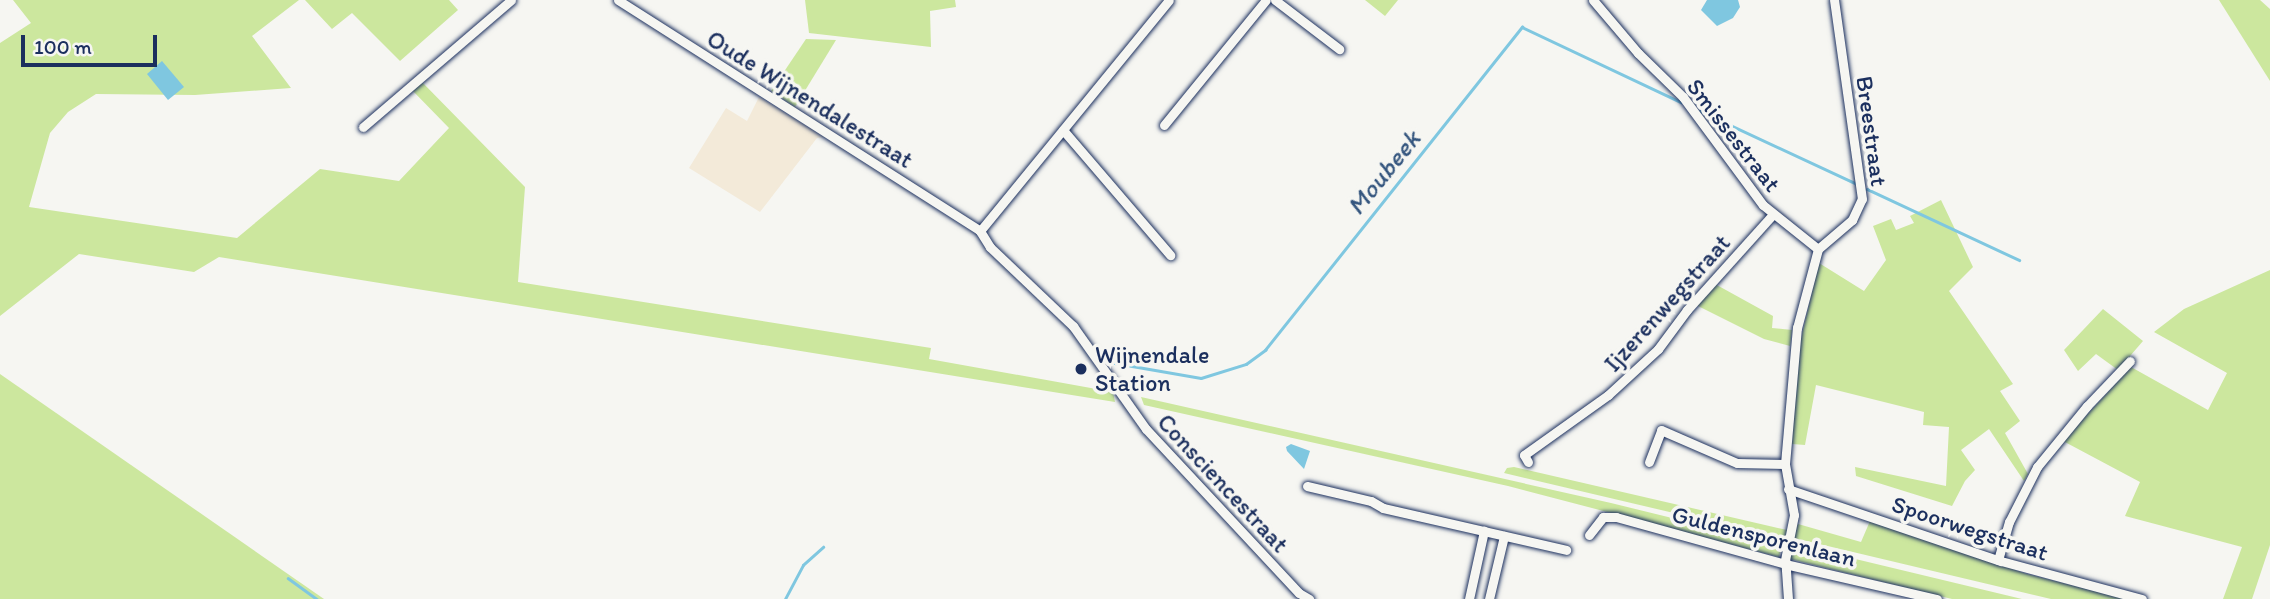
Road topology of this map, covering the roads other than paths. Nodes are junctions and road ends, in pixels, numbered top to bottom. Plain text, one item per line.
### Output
1 (511, 0) edge
2 (618, 0) edge
3 (1169, 0) edge
4 (1266, 0) edge
5 (1275, 0) edge
6 (1593, 0) edge
7 (1834, 0) edge
8 (1339, 49) dead end
9 (1164, 125) dead end
10 (363, 127) dead end
11 (1063, 130) junction
12 (1773, 214) junction
13 (981, 230) junction
14 (1818, 249) junction
15 (1170, 255) dead end
16 (2130, 361) dead end
17 (1528, 462) dead end
18 (1648, 462) dead end
19 (1785, 464) junction
20 (1307, 486) dead end
21 (1788, 489) junction
22 (1484, 531) junction
23 (1589, 535) dead end
24 (1504, 536) junction
25 (1566, 550) dead end
26 (1998, 560) junction
27 (1785, 562) junction
28 (1309, 599) edge
29 (1469, 599) edge
30 (1489, 599) edge
31 (1788, 599) edge
32 (1937, 599) edge
33 (2142, 599) edge

1 - 10 street
2 - 13 street, Oude Wijnendalestraat
3 - 11 street
4 - 9 street
5 - 8 street
6 - 12 street, Smissestraat
7 - 14 street, Breestraat
11 - 13 street
11 - 15 street
12 - 14 street, Smissestraat
12 - 17 street, Ijzerenwegstraat
13 - 28 street, Consciencestraat
14 - 19 street
16 - 26 street
18 - 19 street
19 - 21 street
20 - 22 street
21 - 26 street, Spoorwegstraat
21 - 27 street
22 - 24 street
22 - 29 street
23 - 27 street, Guldensporenlaan
24 - 25 street
24 - 30 street
26 - 33 street, Spoorwegstraat
27 - 31 street
27 - 32 street, Guldensporenlaan

